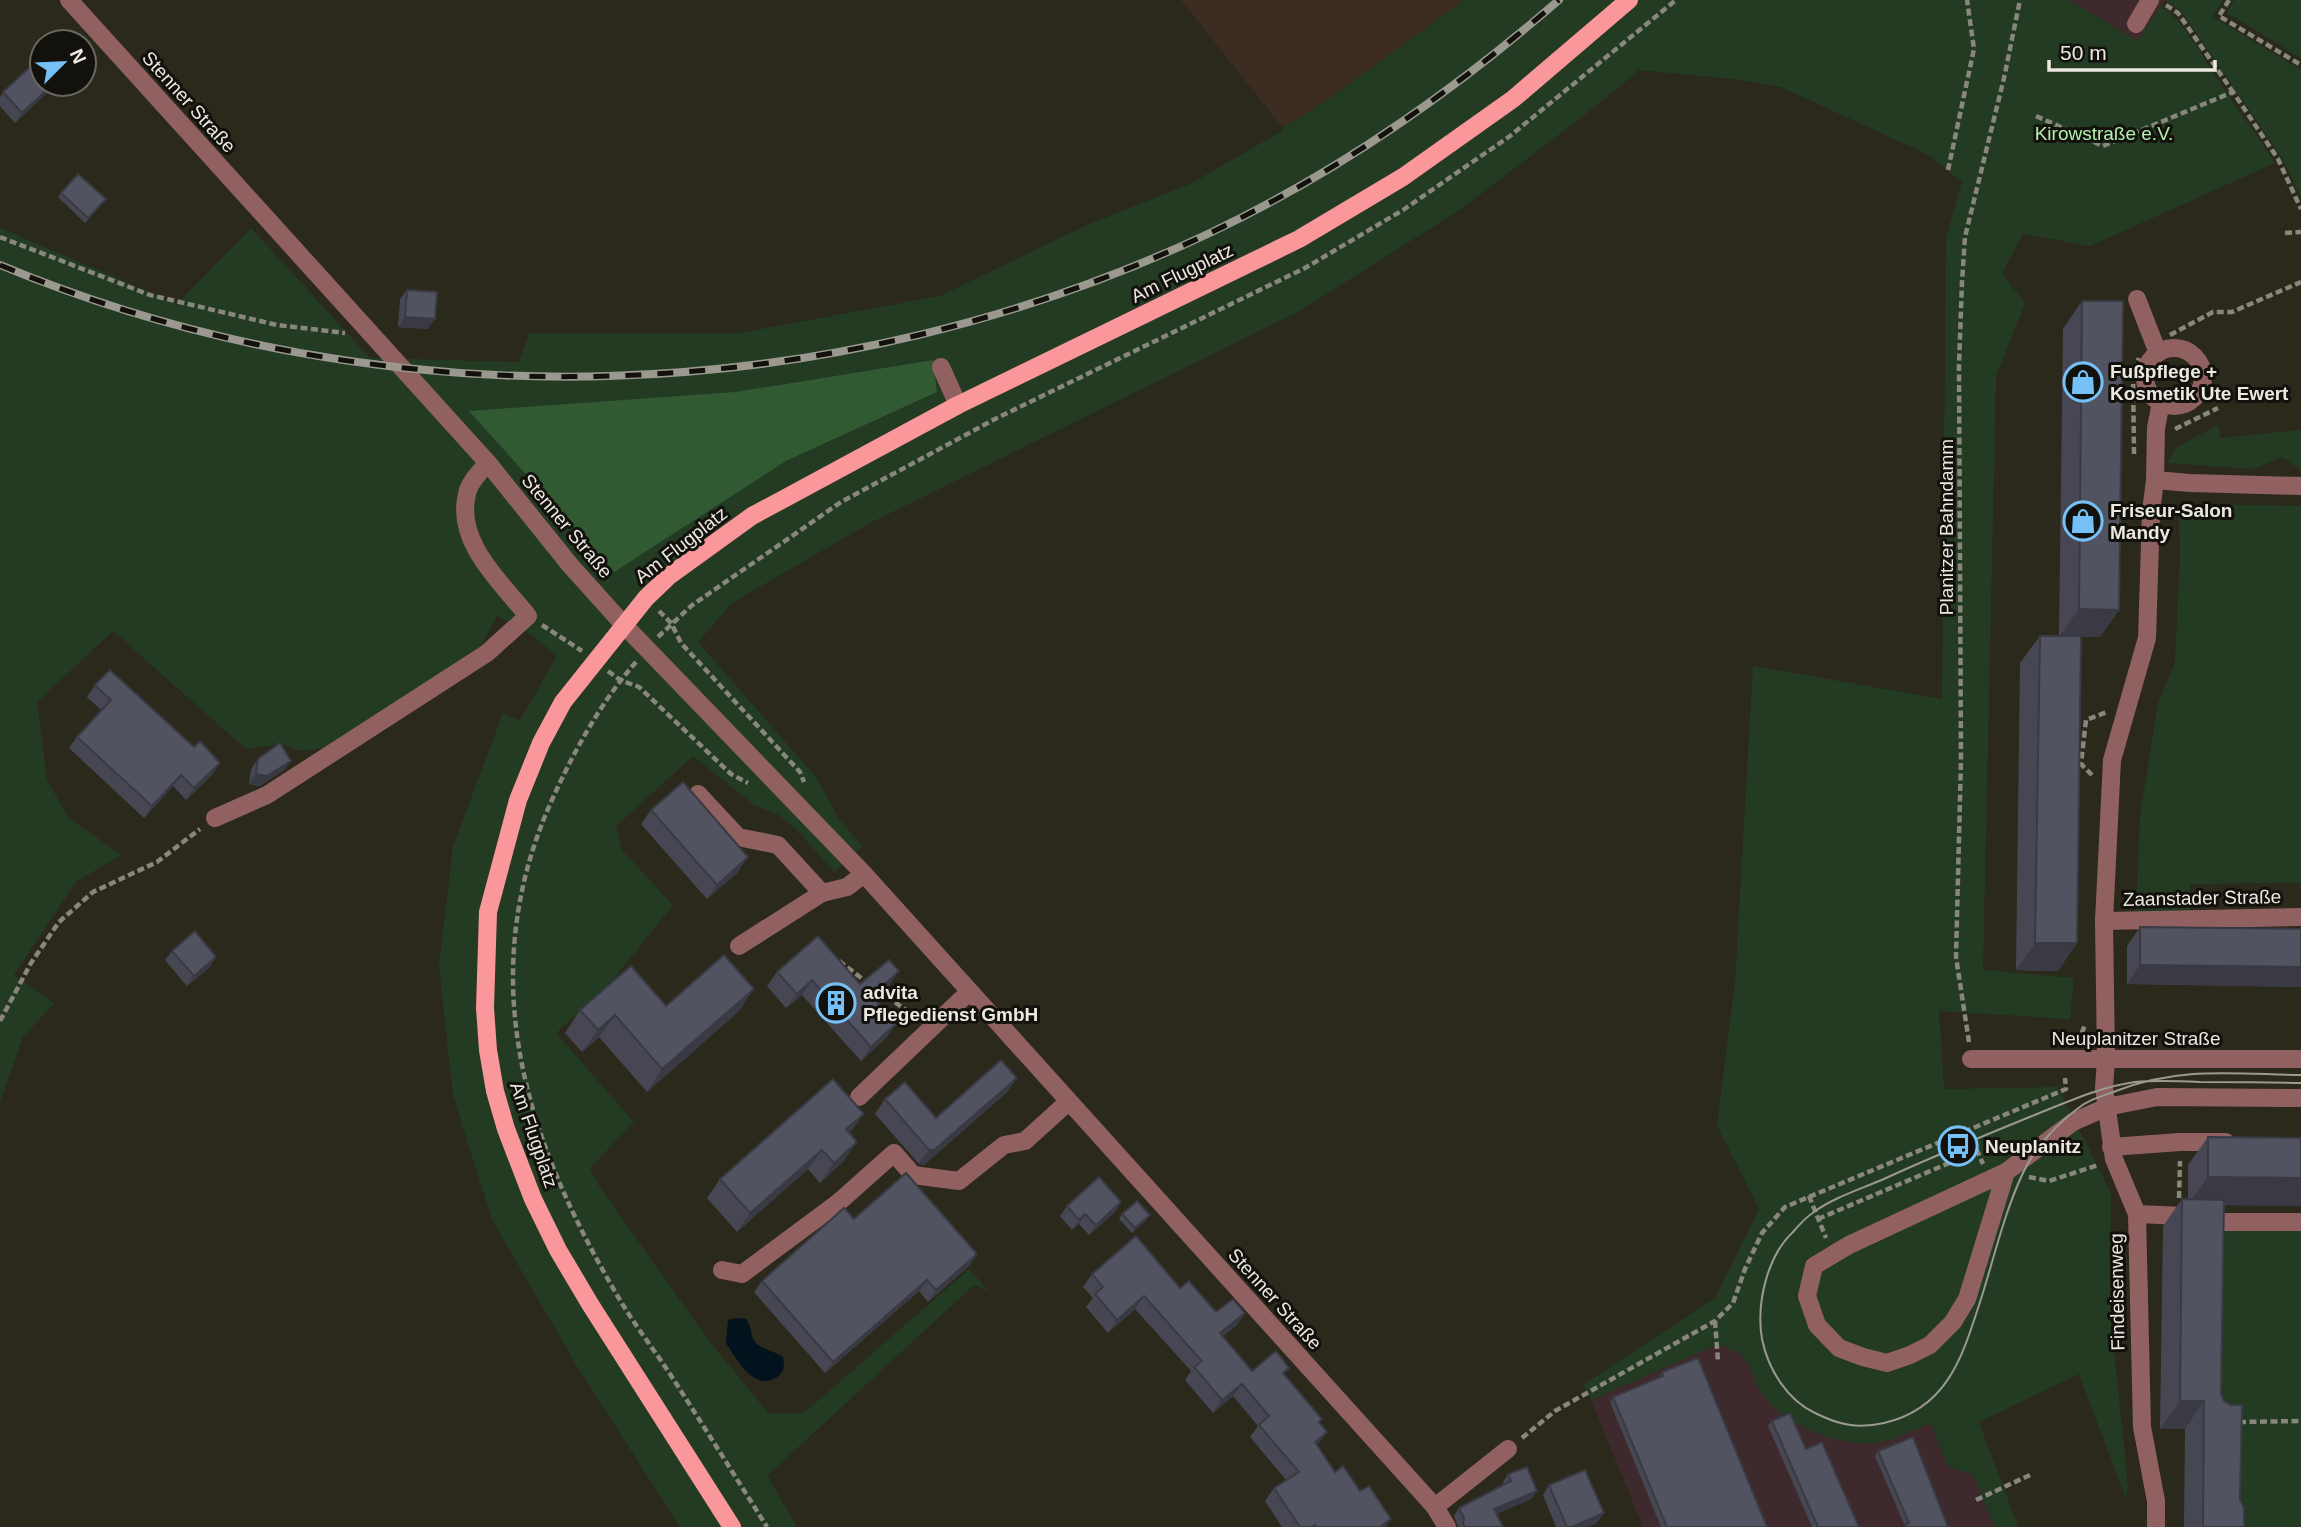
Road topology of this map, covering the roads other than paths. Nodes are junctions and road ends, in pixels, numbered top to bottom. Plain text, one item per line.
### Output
1 (69, 0) edge
2 (1629, 0) edge
3 (2150, 0) edge
4 (2136, 24) dead end
5 (2137, 299) dead end
6 (2158, 352) junction
7 (940, 367) dead end
8 (2161, 402) junction
9 (958, 405) junction
10 (488, 463) junction
11 (2155, 480) junction
12 (2301, 486) edge
13 (623, 624) junction
14 (698, 794) edge
15 (215, 818) road end
16 (864, 874) junction
17 (821, 893) junction
18 (2301, 917) edge
19 (2104, 921) junction
20 (739, 946) dead end
21 (969, 992) junction
22 (1971, 1059) road end
23 (2301, 1059) edge
24 (2106, 1060) junction
25 (859, 1097) dead end
26 (2301, 1098) edge
27 (1068, 1102) junction
28 (2107, 1107) junction
29 (2249, 1143) edge
30 (2112, 1153) junction
31 (2006, 1172) junction
32 (2137, 1214) junction
33 (2301, 1222) edge
34 (722, 1270) dead end
35 (1508, 1449) road end
36 (1435, 1507) junction
37 (732, 1527) edge
38 (1447, 1527) edge
39 (2156, 1527) edge

1 - 10 street, Stenner Straße
2 - 9 main road, Am Flugplatz
3 - 4 street
5 - 6 street
6 - 8 street
6 - 8 street
7 - 9 street
8 - 11 street, Zaanstader Straße
9 - 13 main road, Am Flugplatz
10 - 13 street, Stenner Straße
10 - 15 street
11 - 12 street
11 - 19 street, Zaanstader Straße
13 - 16 street, Stenner Straße
13 - 37 main road, Am Flugplatz
14 - 17 street
16 - 17 street
16 - 21 street, Stenner Straße
17 - 20 street
18 - 19 street, Zaanstader Straße
19 - 24 street, Zaanstader Straße
21 - 25 street
21 - 27 street, Stenner Straße
22 - 24 street, Neuplanitzer Straße
23 - 24 street, Neuplanitzer Straße
24 - 28 street, Findeisenweg
26 - 28 street
27 - 34 street
27 - 36 street, Stenner Straße
28 - 30 street, Findeisenweg
28 - 31 street
29 - 30 street
30 - 32 street, Findeisenweg
31 - 31 street
32 - 33 street
32 - 39 street, Findeisenweg
35 - 36 street
36 - 38 street, Stenner Straße

